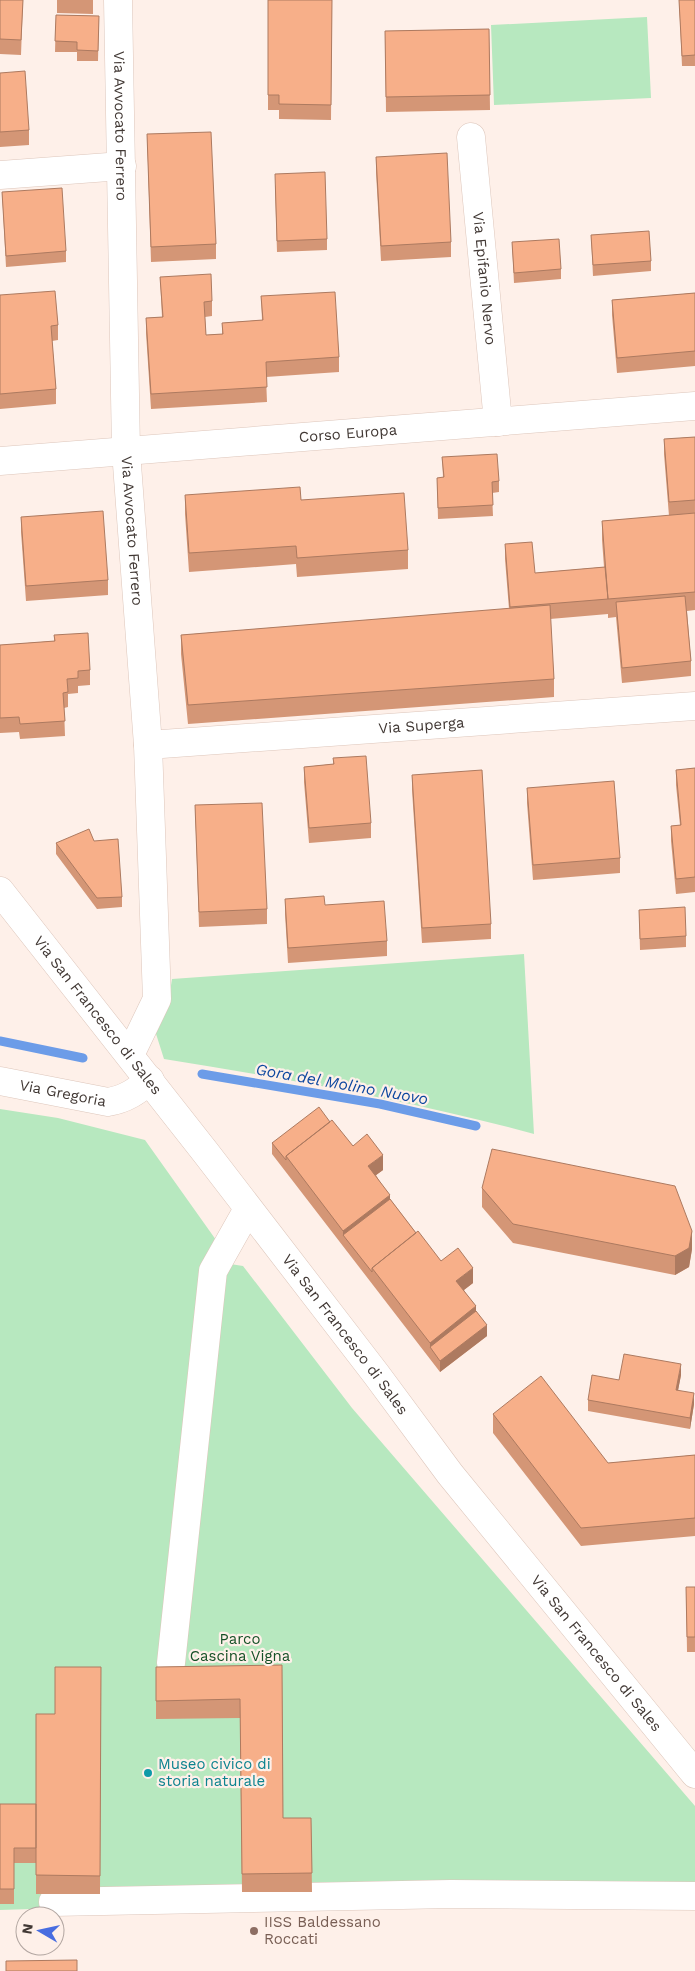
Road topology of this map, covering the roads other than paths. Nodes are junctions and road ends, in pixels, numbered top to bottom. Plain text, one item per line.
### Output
1 (118, 0) edge
2 (471, 137) dead end
3 (122, 166) junction
4 (0, 175) edge
5 (695, 406) edge
6 (498, 422) junction
7 (126, 451) junction
8 (0, 461) edge
9 (695, 706) edge
10 (148, 745) junction
11 (0, 891) edge
12 (130, 1055) junction
13 (150, 1080) junction
14 (0, 1081) edge
15 (248, 1209) junction
16 (171, 1664) dead end
17 (695, 1774) edge
18 (695, 1896) edge
19 (53, 1902) dead end

1 - 3 street, Via Avvocato Ferrero
2 - 6 street, Via Epifanio Nervo
3 - 4 street
3 - 7 street, Via Avvocato Ferrero
5 - 6 street, Corso Europa
6 - 7 street, Corso Europa
7 - 8 street, Corso Europa
7 - 10 street, Via Avvocato Ferrero
9 - 10 street, Via Superga
10 - 12 street, Via Avvocato Ferrero
11 - 12 street, Via San Francesco di Sales
12 - 13 street, Via San Francesco di Sales
13 - 14 street, Via Gregoria
13 - 15 street, Via San Francesco di Sales
15 - 16 street
15 - 17 street, Via San Francesco di Sales
18 - 19 street

